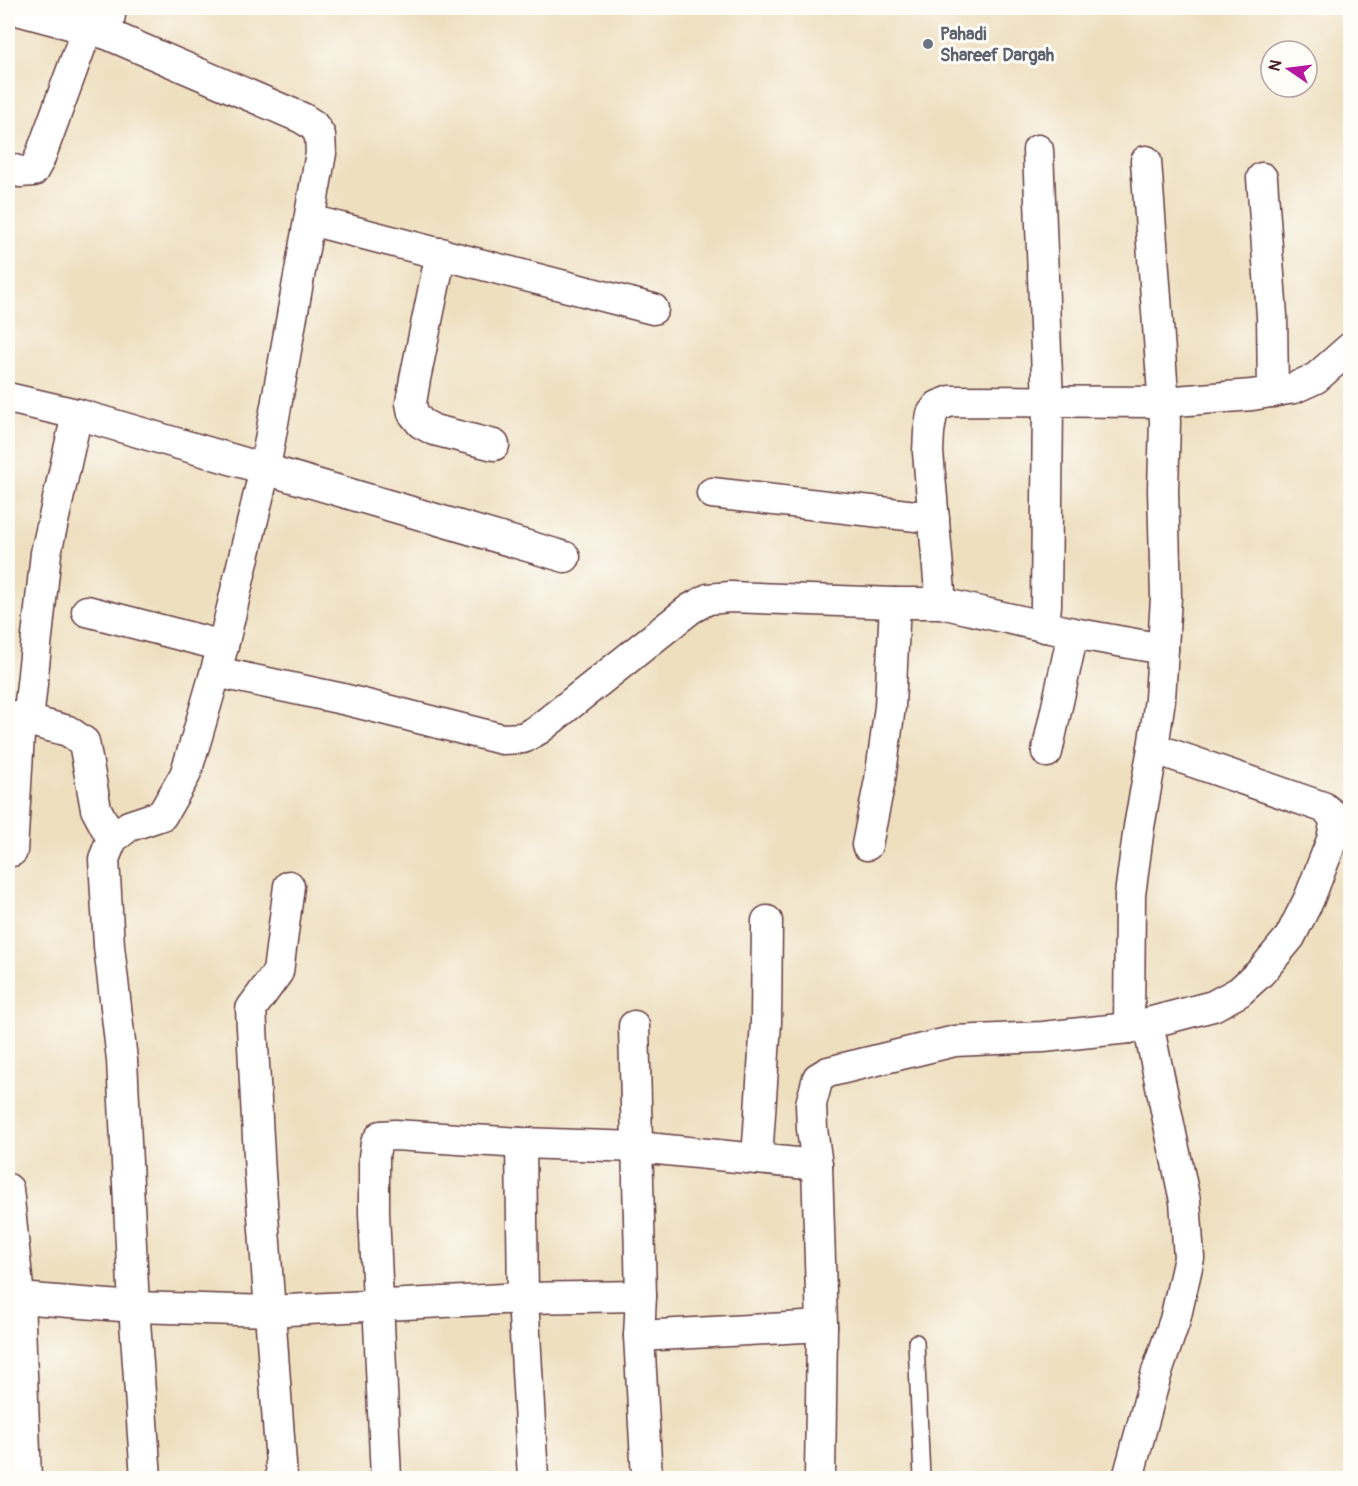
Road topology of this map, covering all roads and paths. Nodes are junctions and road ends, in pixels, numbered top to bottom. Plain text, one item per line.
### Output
1 (10, 8) edge
2 (102, 24) edge
3 (1038, 150) dead end
4 (1146, 161) dead end
5 (8, 168) edge
6 (1262, 178) dead end
7 (310, 220) junction
8 (441, 253) junction
9 (653, 309) dead end
10 (1350, 348) edge
11 (1273, 392) junction
12 (8, 398) edge
13 (1048, 402) junction
14 (1162, 402) junction
15 (77, 414) junction
16 (494, 445) dead end
17 (265, 468) junction
18 (712, 493) dead end
19 (934, 518) junction
20 (565, 557) dead end
21 (895, 603) junction
22 (941, 603) junction
23 (87, 611) dead end
24 (1044, 627) junction
25 (1072, 633) junction
26 (1163, 649) junction
27 (219, 659) junction
28 (19, 719) edge
29 (1153, 748) junction
30 (1047, 752) dead end
31 (112, 839) junction
32 (867, 845) dead end
33 (12, 851) dead end
34 (290, 886) dead end
35 (767, 921) dead end
36 (634, 1026) dead end
37 (1138, 1026) junction
38 (521, 1143) junction
39 (637, 1148) junction
40 (757, 1159) junction
41 (817, 1165) junction
42 (8, 1189) edge
43 (641, 1296) junction
44 (18, 1298) junction
45 (523, 1298) junction
46 (377, 1305) junction
47 (134, 1307) junction
48 (269, 1311) junction
49 (822, 1326) junction
50 (639, 1336) junction
51 (916, 1342) dead end
52 (26, 1479) edge
53 (146, 1479) edge
54 (282, 1479) edge
55 (386, 1479) edge
56 (532, 1479) edge
57 (647, 1479) edge
58 (820, 1479) edge
59 (922, 1479) edge
60 (1128, 1479) edge

1 - 2 street
2 - 5 street
2 - 7 street
3 - 13 street
4 - 14 street
6 - 11 street
7 - 8 street
7 - 17 street
8 - 9 street
8 - 16 street
10 - 11 street
11 - 14 street
12 - 15 street
13 - 14 street
13 - 19 street
13 - 24 street
14 - 26 street
15 - 17 street
15 - 28 street
17 - 20 street
17 - 27 street
18 - 19 street
19 - 22 street
21 - 22 street
21 - 27 street
21 - 32 street
22 - 24 street
23 - 27 street
24 - 25 street
25 - 26 street
25 - 30 street
26 - 29 street
27 - 31 street
28 - 31 street
28 - 33 street
29 - 37 street
29 - 37 street
31 - 47 street
34 - 48 street
35 - 40 street
36 - 39 street
37 - 41 street
37 - 60 street
38 - 39 street
38 - 45 street
38 - 46 street
39 - 40 street
39 - 43 street
40 - 41 street
41 - 49 street
42 - 44 street
43 - 45 street
43 - 50 street
44 - 47 street
44 - 52 street
45 - 46 street
45 - 56 street
46 - 48 street
46 - 55 street
47 - 48 street
47 - 53 street
48 - 54 street
49 - 50 street
49 - 58 street
50 - 57 street
51 - 59 lane

